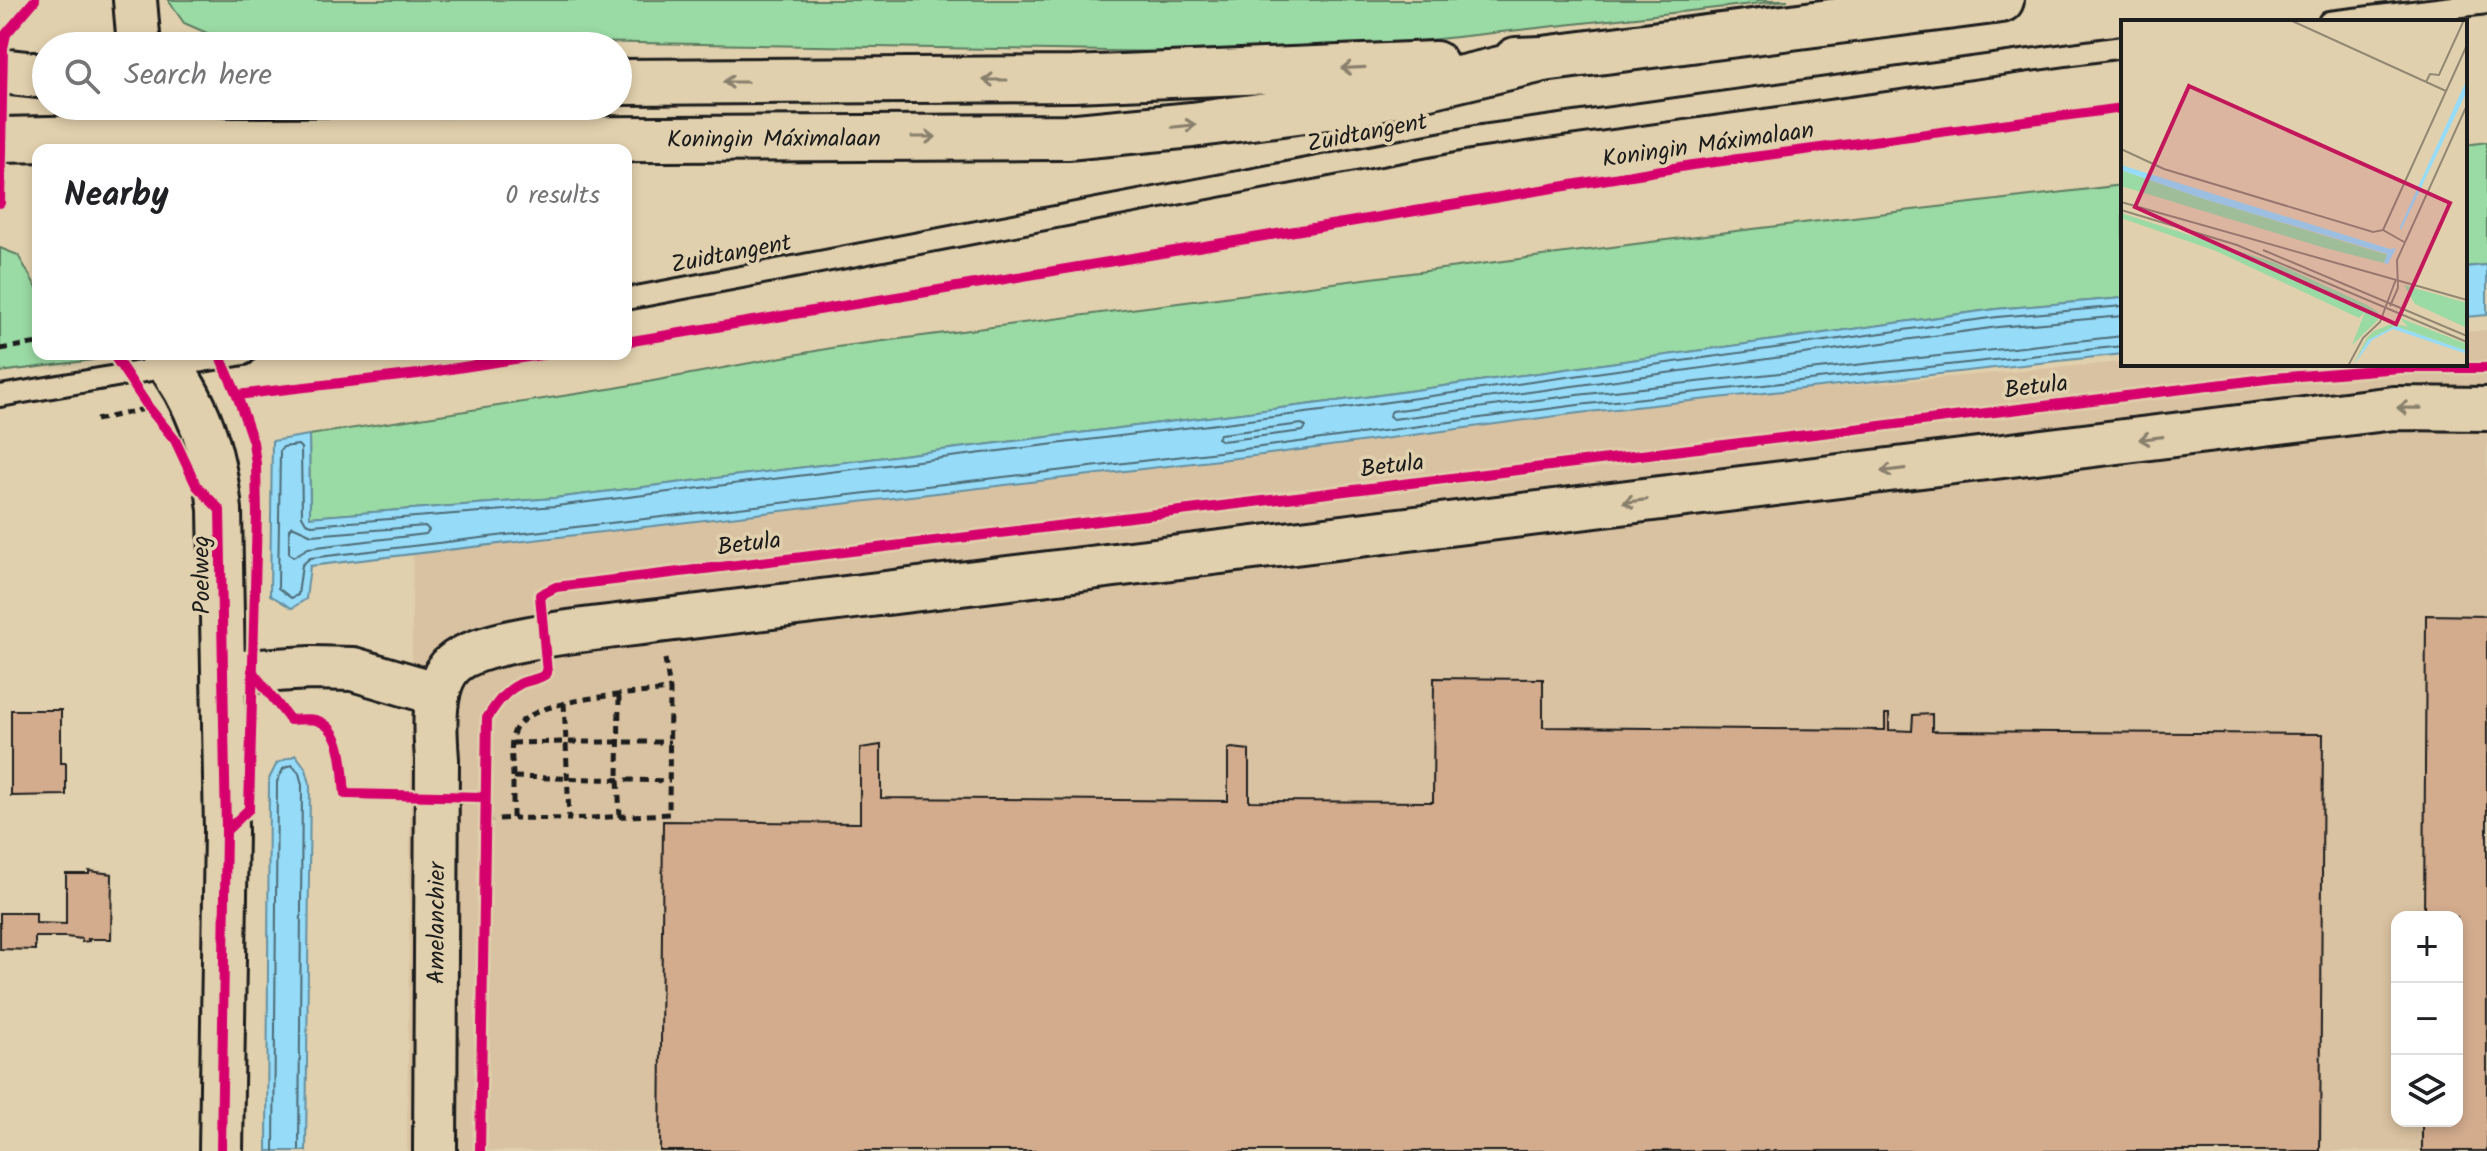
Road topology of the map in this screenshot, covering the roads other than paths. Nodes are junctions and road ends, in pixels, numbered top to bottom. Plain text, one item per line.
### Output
1 (135, 0) edge
2 (2001, 0) edge
3 (2487, 3) edge
4 (2346, 20) edge
5 (138, 32) edge
6 (2121, 47) edge
7 (1543, 59) junction
8 (0, 71) edge
9 (32, 74) edge
10 (632, 82) edge
11 (140, 125) edge
12 (0, 140) edge
13 (87, 144) edge
14 (632, 298) edge
15 (156, 361) edge
16 (0, 396) edge
17 (2487, 409) edge
18 (224, 673) junction
19 (438, 694) junction
20 (221, 1151) edge
21 (435, 1151) edge

1 - 5 street
2 - 7 main road, Koningin Máximalaan
3 - 4 lane
6 - 14 lane, Zuidtangent
7 -> 10 main road, Koningin Máximalaan
11 -> 7 main road, Koningin Máximalaan
8 - 9 main road
11 - 13 main road, Koningin Máximalaan
12 - 13 main road, Koningin Máximalaan
15 - 16 lane
15 - 18 street, Poelweg
17 -> 19 street
18 - 19 street
18 - 20 street, Poelweg
19 - 21 street, Amelanchier

